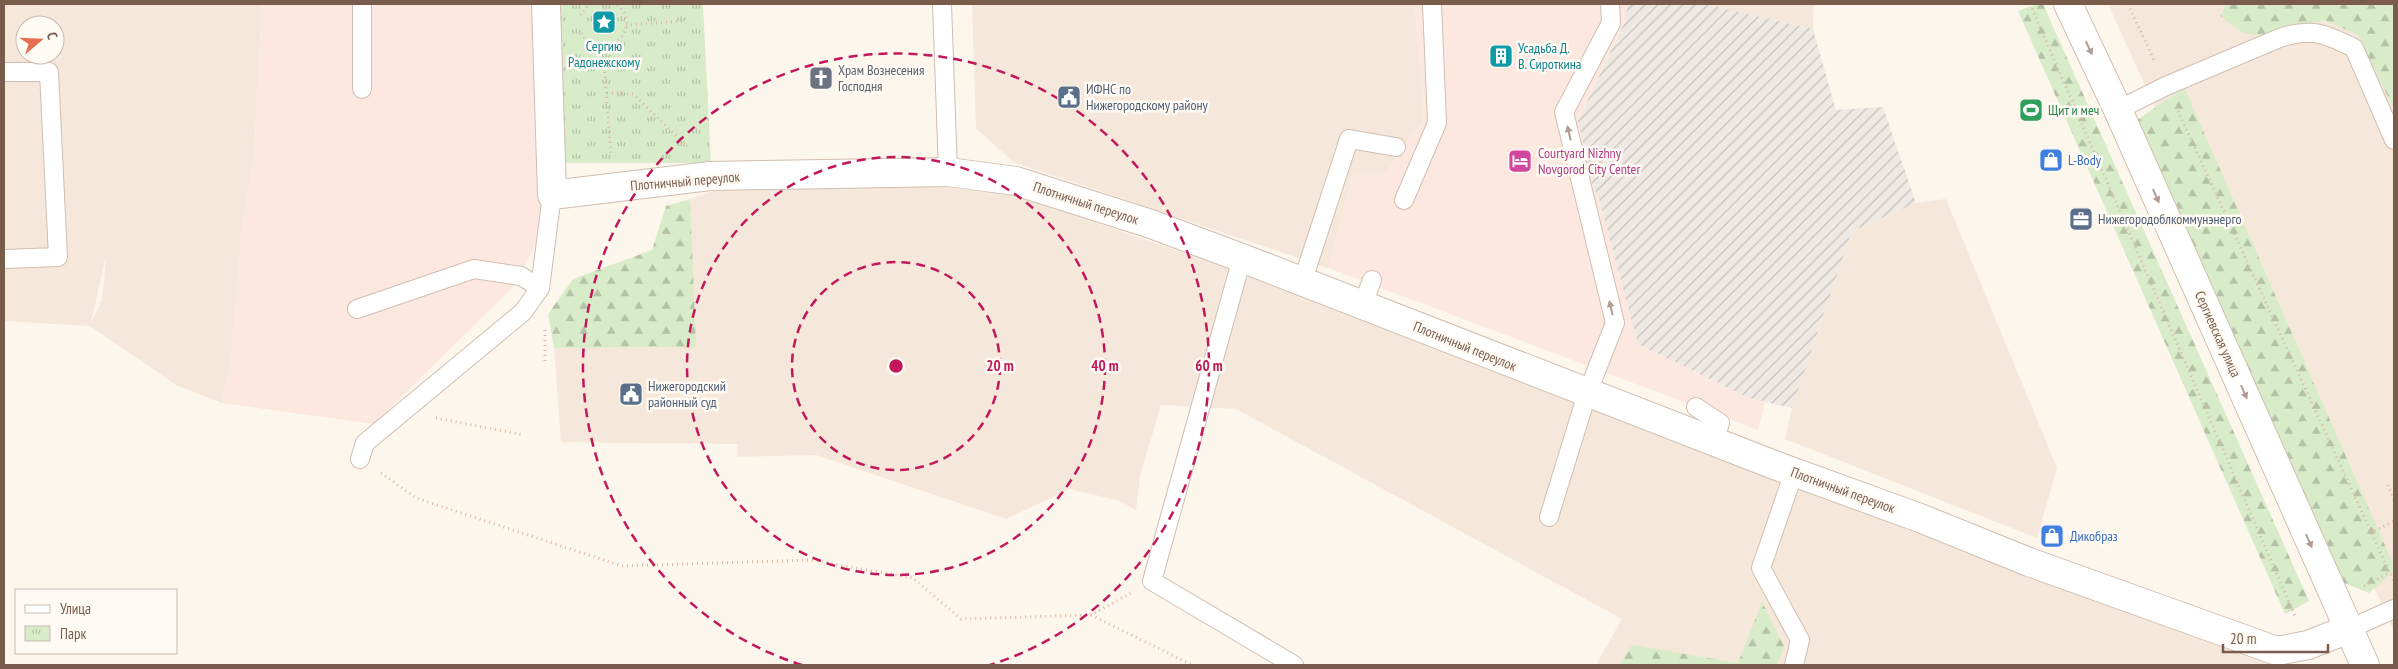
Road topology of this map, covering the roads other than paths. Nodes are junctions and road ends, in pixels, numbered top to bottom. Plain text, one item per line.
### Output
1 (362, 4) edge
2 (546, 4) edge
3 (942, 4) edge
4 (1432, 4) edge
5 (1610, 4) edge
6 (2068, 4) edge
7 (4, 72) edge
8 (362, 89) dead end
9 (2118, 110) junction
10 (2394, 140) edge
11 (1396, 147) dead end
12 (948, 172) junction
13 (552, 195) junction
14 (1404, 200) dead end
15 (1242, 258) junction
16 (4, 259) edge
17 (1302, 283) junction
18 (540, 288) junction
19 (357, 309) dead end
20 (1592, 382) junction
21 (1696, 406) dead end
22 (1714, 442) junction
23 (360, 459) road end
24 (1794, 472) junction
25 (1549, 517) dead end
26 (2394, 609) edge
27 (2349, 629) junction
28 (1294, 665) edge
29 (1794, 665) edge
30 (2365, 665) edge

1 - 8 lane
2 - 13 street
3 - 12 lane
4 - 14 lane
20 -> 5 lane
6 -> 9 street, Сергиевская улица
7 - 16 lane
9 - 10 lane
9 -> 27 street, Сергиевская улица
11 - 17 lane
12 - 13 street, Плотничный переулок
12 - 15 street, Плотничный переулок
13 - 18 lane
15 - 17 street, Плотничный переулок
15 - 28 lane
17 - 20 street, Плотничный переулок
18 - 19 lane
18 - 23 lane
20 - 22 street, Плотничный переулок
20 - 25 lane
21 - 22 lane
22 - 24 street, Плотничный переулок
24 - 27 street, Плотничный переулок
24 - 29 lane
26 - 27 lane
27 - 30 street, Сергиевская улица

